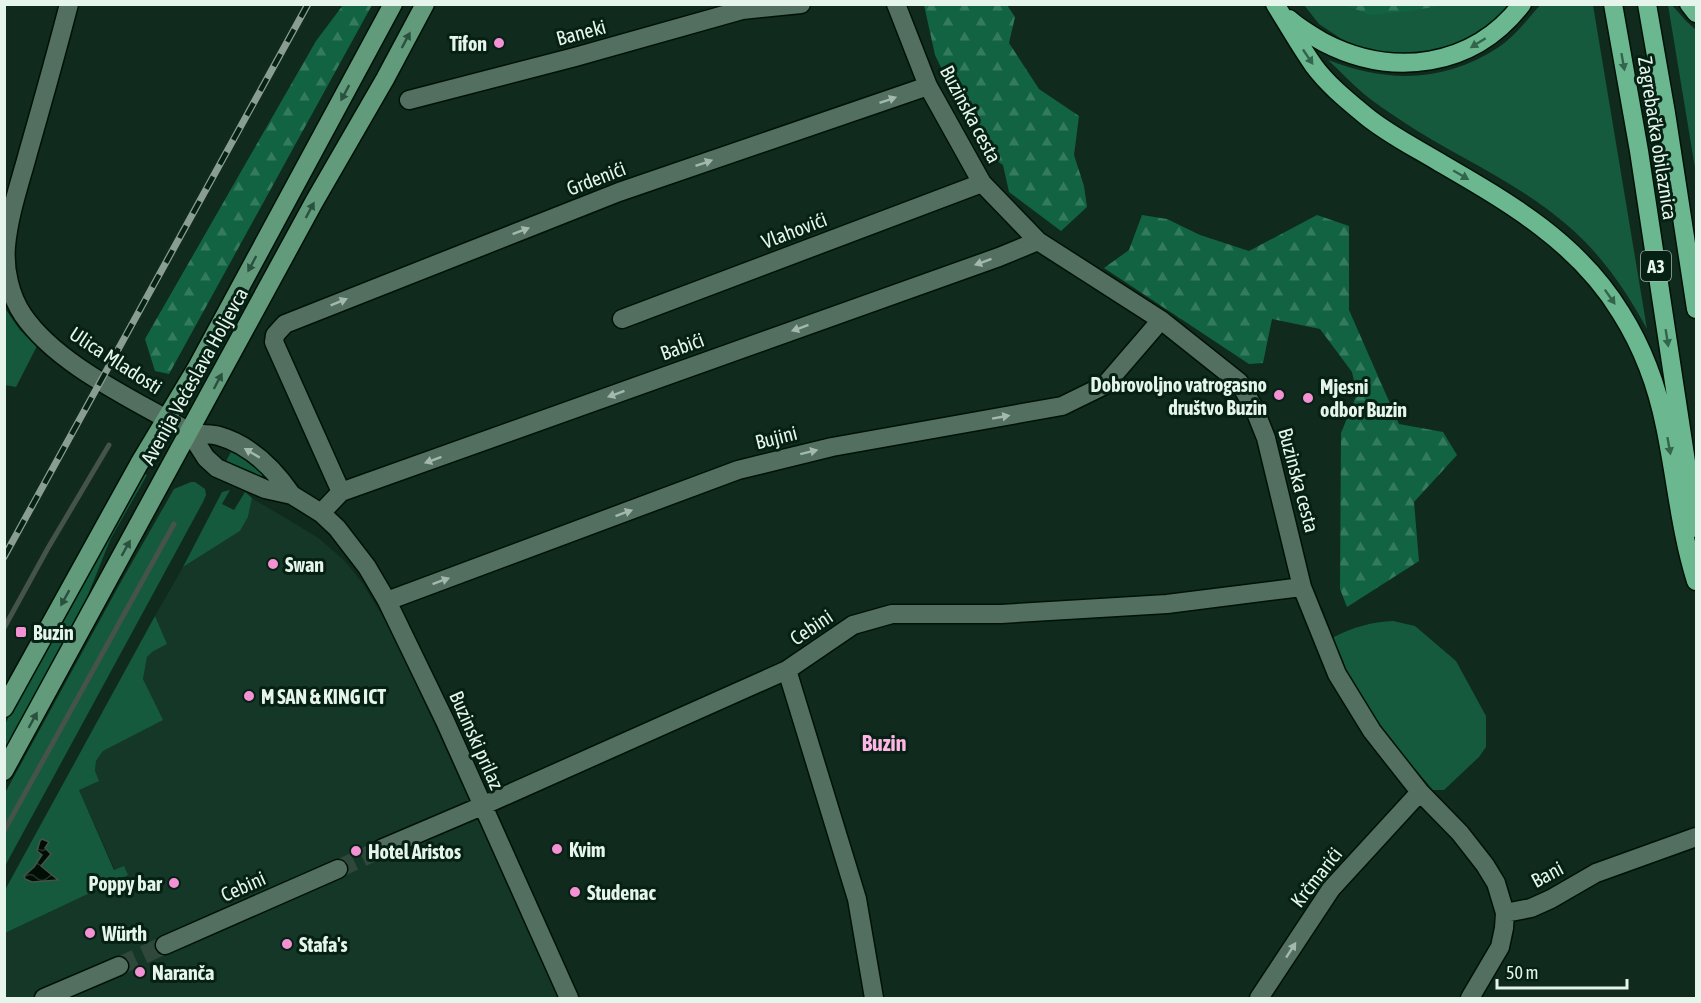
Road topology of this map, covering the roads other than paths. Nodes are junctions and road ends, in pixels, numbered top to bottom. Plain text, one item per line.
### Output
1 (69, 4) edge
2 (393, 4) edge
3 (425, 4) edge
4 (801, 4) edge
5 (896, 4) edge
6 (1522, 4) edge
7 (1613, 4) edge
8 (1647, 4) edge
9 (1689, 4) edge
10 (1276, 6) edge
11 (1696, 13) edge
12 (928, 86) junction
13 (409, 100) dead end
14 (982, 183) junction
15 (1038, 241) junction
16 (1696, 309) edge
17 (622, 319) dead end
18 (1161, 320) junction
19 (166, 419) junction
20 (190, 433) junction
21 (341, 492) junction
22 (292, 495) junction
23 (321, 513) junction
24 (1696, 528) edge
25 (1696, 581) edge
26 (1302, 587) junction
27 (387, 601) junction
28 (787, 670) junction
29 (4, 708) edge
30 (4, 771) edge
31 (1420, 792) junction
32 (482, 806) junction
33 (1696, 837) edge
34 (381, 849) tunnel mouth
35 (338, 869) tunnel mouth
36 (1505, 913) junction
37 (165, 945) tunnel mouth
38 (119, 966) tunnel mouth
39 (44, 999) edge
40 (569, 999) edge
41 (874, 999) edge
42 (1259, 999) edge
43 (1470, 999) edge

1 - 19 street, Ulica Mladosti
2 -> 19 main road, Avenija Većeslava Holjevca
20 -> 3 main road, Avenija Većeslava Holjevca
4 - 13 street, Baneki
5 - 12 street, Buzinska cesta
6 -> 10 highway
7 -> 24 highway, Zagrebačka obilaznica / A3
8 - 16 highway, Zagrebačka obilaznica / A3
9 - 11 highway
10 -> 25 highway
12 - 14 street, Buzinska cesta
21 -> 12 street, Grdenići
14 - 15 street, Buzinska cesta
14 - 17 street, Vlahovići
15 - 18 street, Buzinska cesta
15 -> 21 street, Babići
18 - 26 street, Buzinska cesta
27 -> 18 street, Bujini
19 - 20 street, Ulica Mladosti
19 -> 29 main road, Avenija Većeslava Holjevca
20 - 22 street, Buzinski prilaz
22 -> 20 street, Buzinski prilaz
30 -> 20 main road, Avenija Većeslava Holjevca
21 - 23 street
22 - 23 street, Buzinski prilaz
23 - 27 street, Buzinski prilaz
26 - 28 street, Cebini
26 - 31 street, Buzinska cesta
27 - 32 street, Buzinski prilaz
28 - 32 street, Cebini
28 - 41 street
31 - 36 street, Buzinska cesta
42 -> 31 street, Krčmarići
32 - 34 street, Cebini
32 - 40 street, Buzinski prilaz
33 - 36 street, Bani
35 - 37 street, Cebini
36 - 43 street
38 - 39 street

